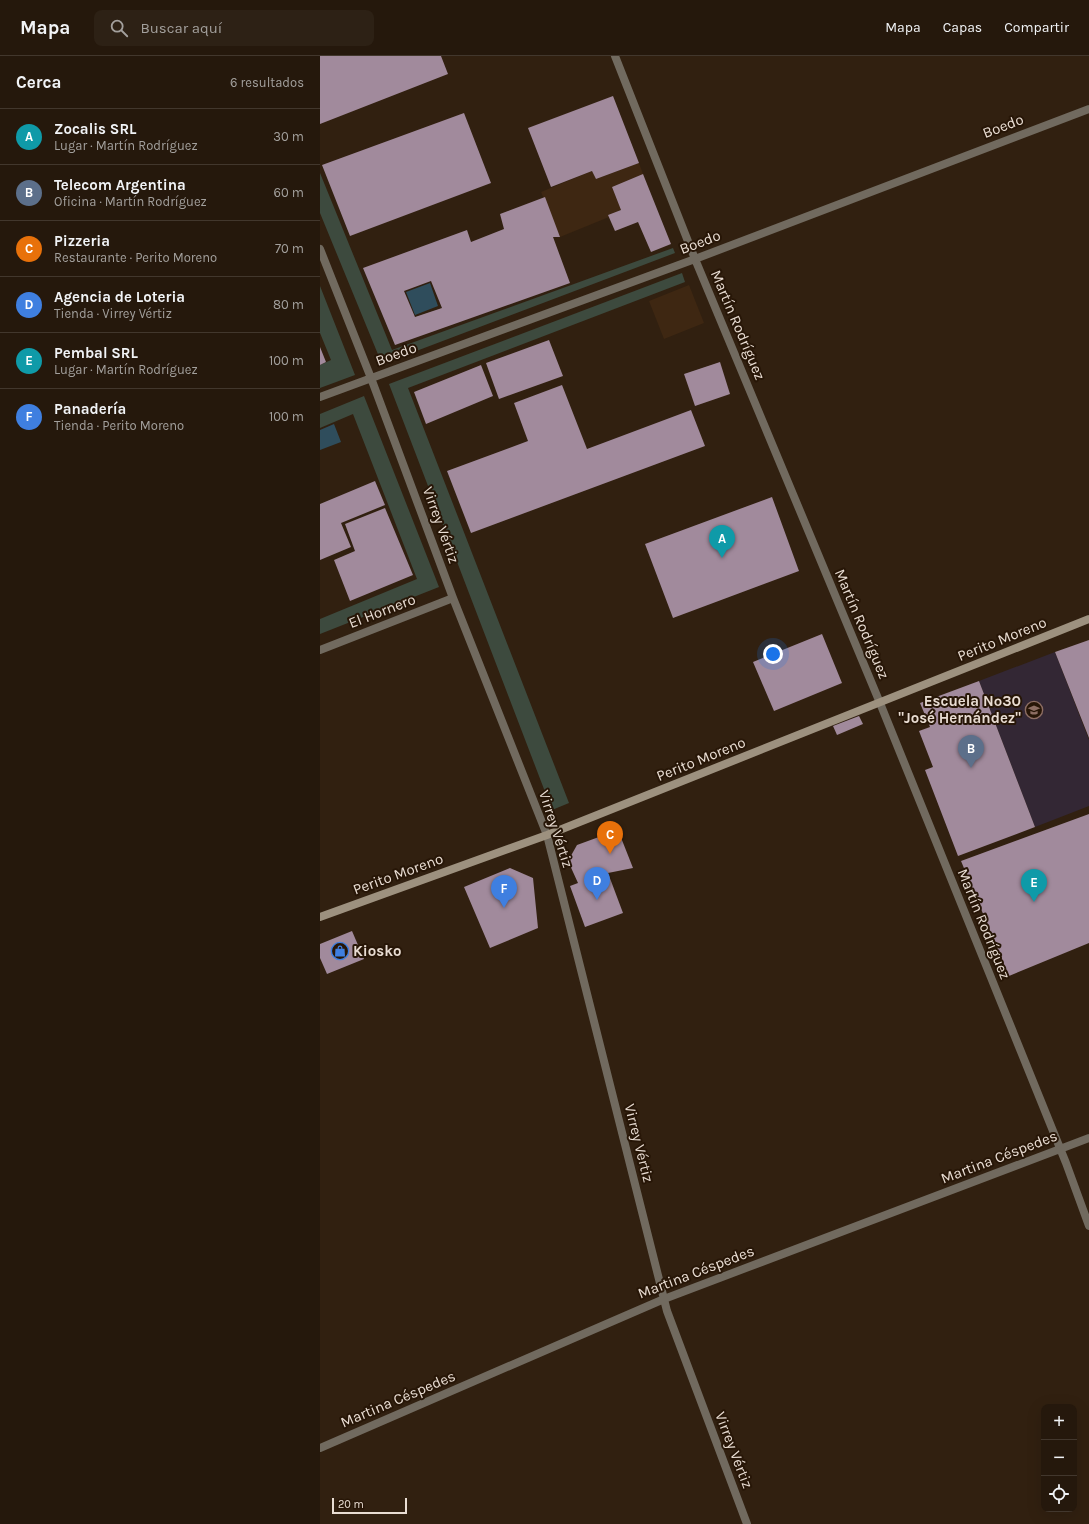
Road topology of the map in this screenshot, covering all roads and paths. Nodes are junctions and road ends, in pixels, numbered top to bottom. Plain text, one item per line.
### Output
1 (616, 56) edge
2 (1089, 108) edge
3 (320, 249) edge
4 (695, 259) junction
5 (371, 378) junction
6 (320, 397) edge
7 (453, 598) junction
8 (1089, 619) edge
9 (320, 650) edge
10 (880, 703) junction
11 (547, 835) junction
12 (320, 917) edge
13 (1089, 1138) edge
14 (1060, 1148) junction
15 (1089, 1226) edge
16 (664, 1299) junction
17 (320, 1448) edge
18 (747, 1524) edge

1 - 4 street, Martín Rodríguez
2 - 4 street, Boedo
3 - 5 street, Virrey Vértiz
4 - 5 street, Boedo
4 - 10 street, Martín Rodríguez
5 - 6 street, Boedo
5 - 7 street, Virrey Vértiz
7 - 9 street, El Hornero
7 - 11 street, Virrey Vértiz
8 - 10 street, Perito Moreno
10 - 11 street, Perito Moreno
10 - 14 street, Martín Rodríguez
11 - 12 street, Perito Moreno
11 - 16 street, Virrey Vértiz
13 - 14 street, Martina Céspedes
14 - 15 street, Martín Rodríguez
14 - 16 street, Martina Céspedes
16 - 17 street, Martina Céspedes
16 - 18 street, Virrey Vértiz

